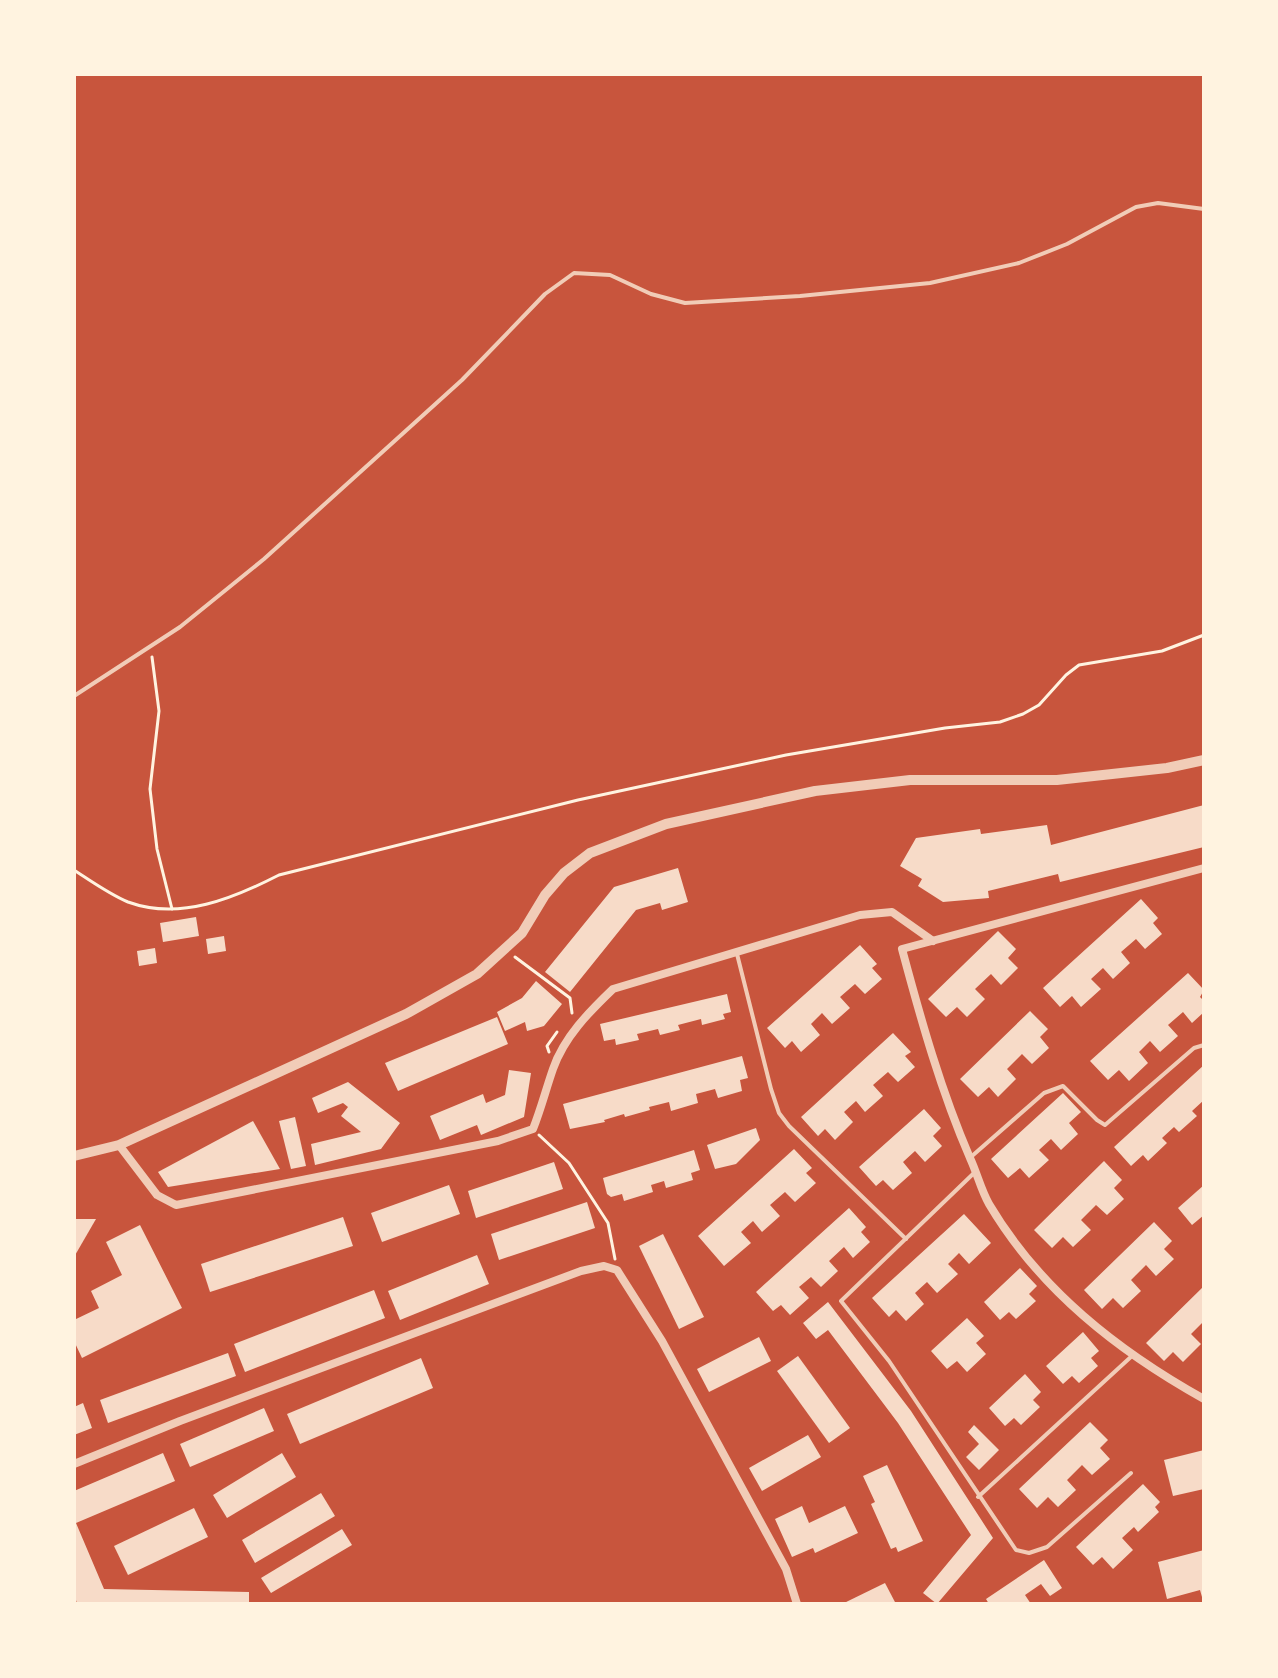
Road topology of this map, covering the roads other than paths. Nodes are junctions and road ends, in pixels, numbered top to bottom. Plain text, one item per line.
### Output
1 (1204, 209) edge
2 (74, 696) edge
3 (1204, 760) edge
4 (1204, 868) edge
5 (933, 941) junction
6 (736, 952) junction
7 (1204, 1045) edge
8 (119, 1145) junction
9 (74, 1156) edge
10 (970, 1158) junction
11 (976, 1171) junction
12 (906, 1239) junction
13 (1133, 1355) junction
14 (1204, 1399) edge
15 (74, 1464) edge
16 (1131, 1473) dead end
17 (978, 1497) junction
18 (797, 1604) edge

1 - 2 lane
3 - 8 street
4 - 5 street
5 - 6 street
5 - 10 street
6 - 8 street
6 - 12 lane
7 - 10 lane
8 - 9 street
10 - 11 street
11 - 12 lane
11 - 13 street
12 - 17 lane
13 - 14 street
13 - 17 lane
15 - 18 street
16 - 17 lane

